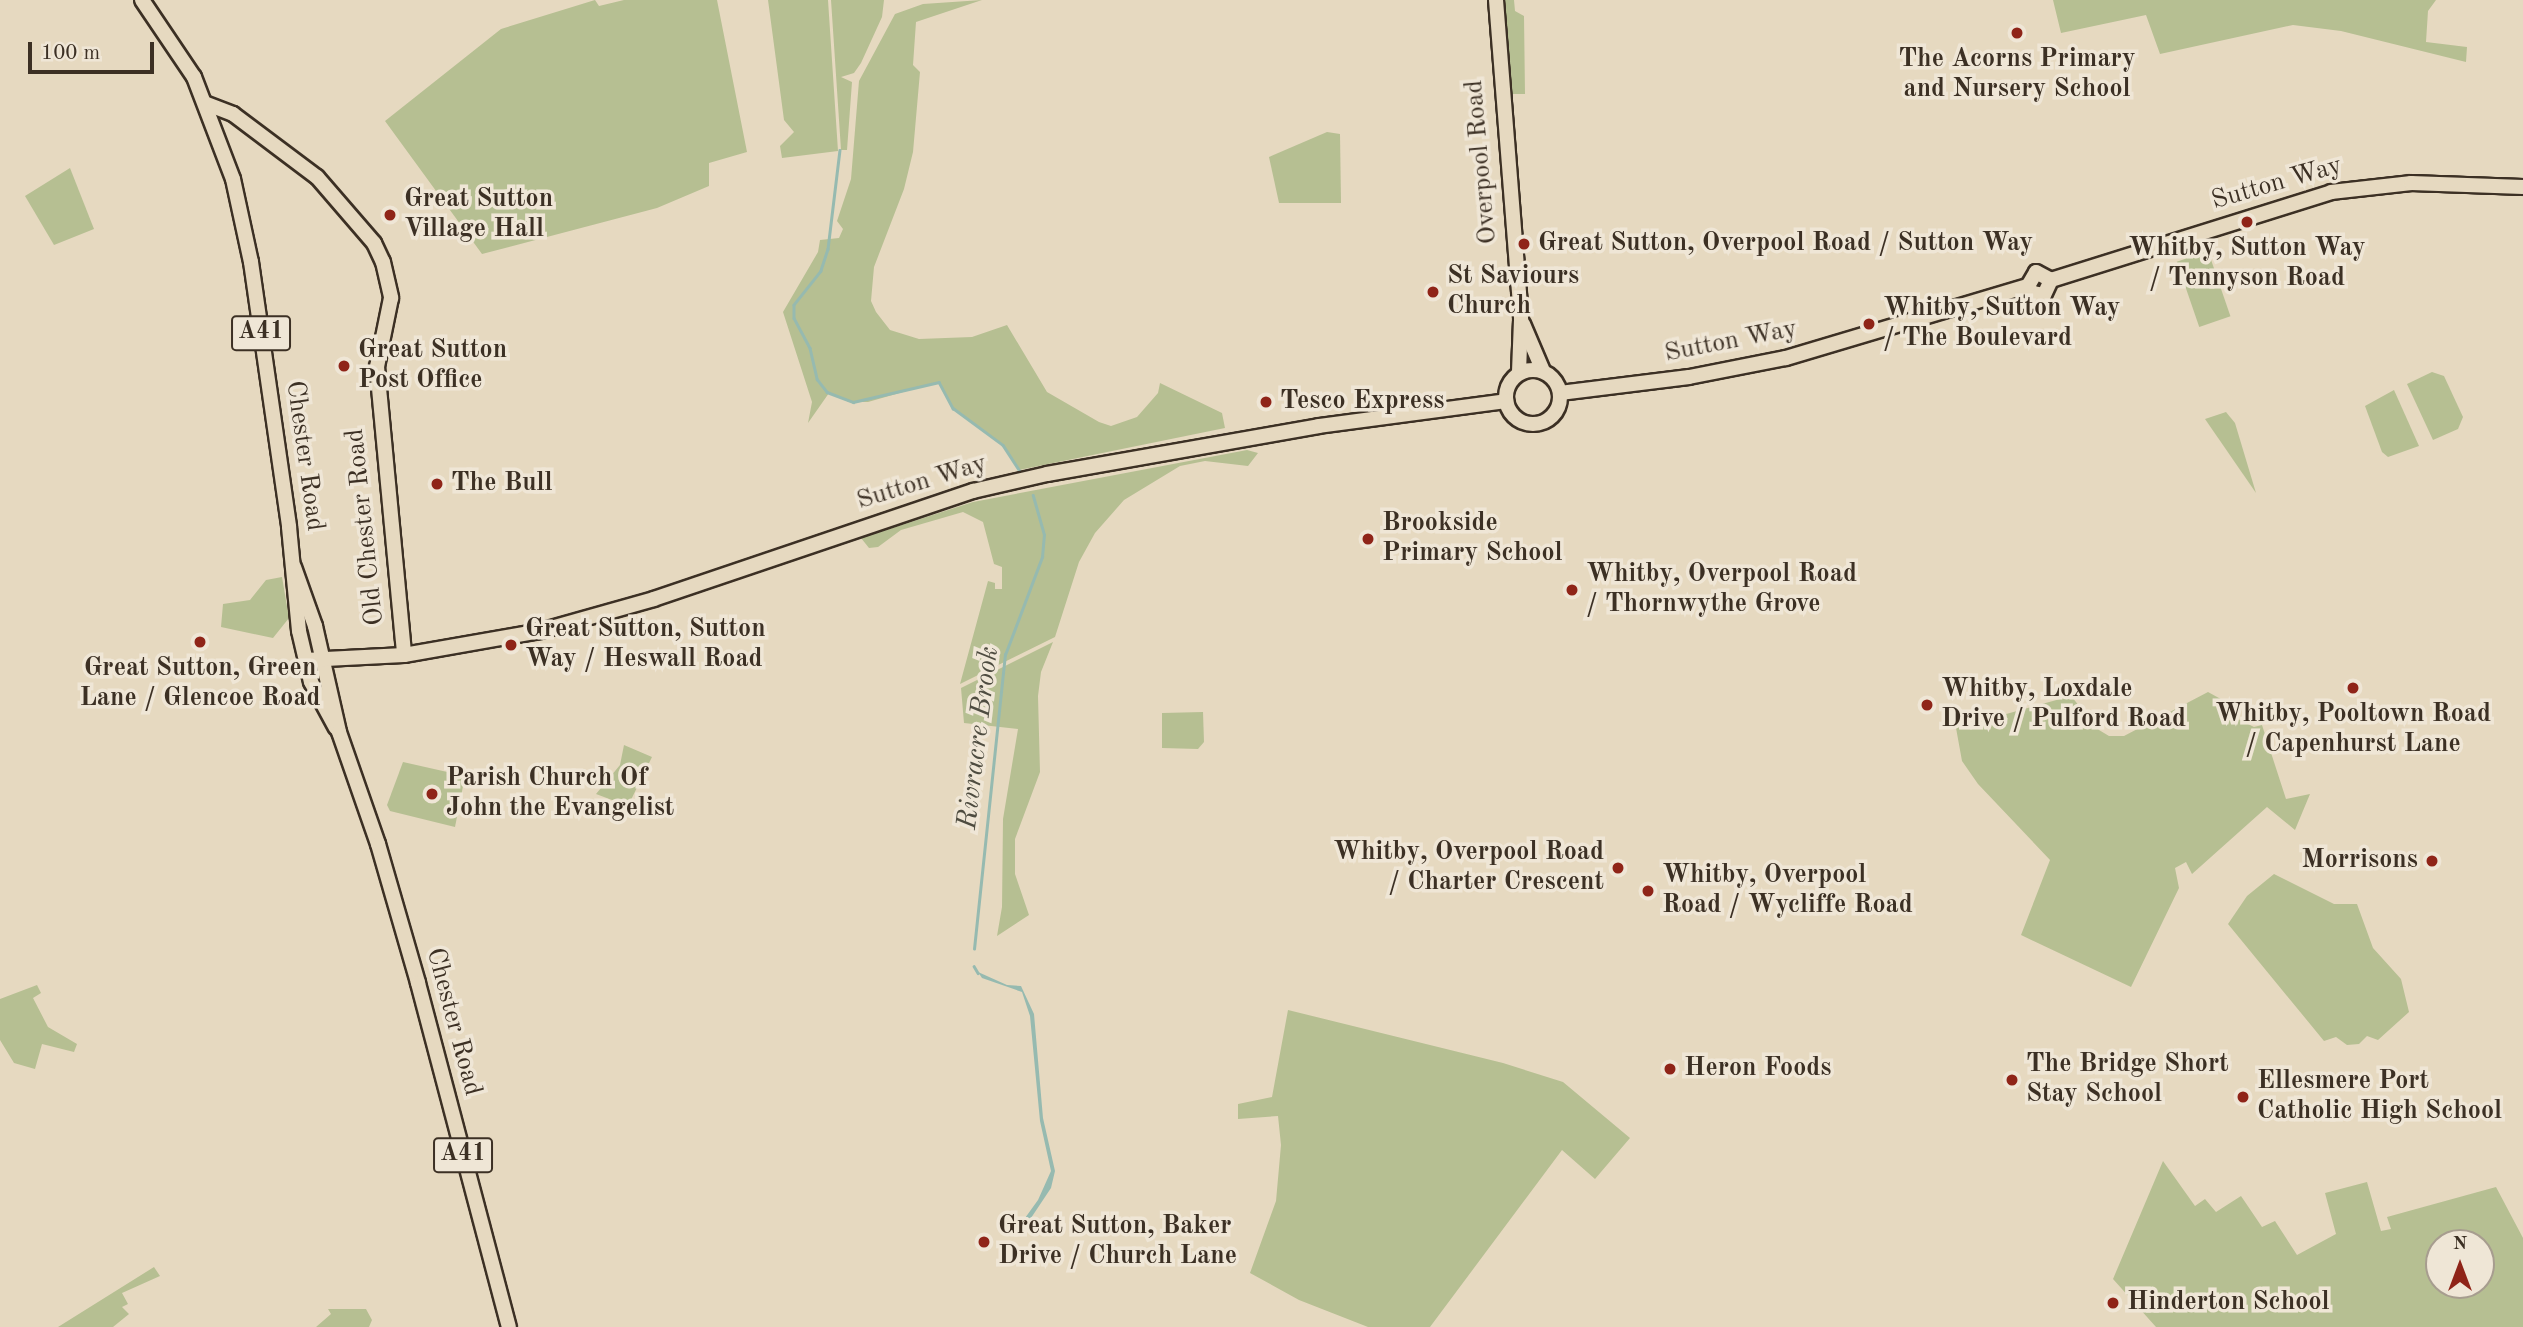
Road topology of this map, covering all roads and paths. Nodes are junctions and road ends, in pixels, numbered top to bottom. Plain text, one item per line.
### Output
1 (142, 0) edge
2 (1496, 0) edge
3 (206, 104) junction
4 (2523, 187) edge
5 (1521, 320) junction
6 (1543, 371) junction
7 (1519, 373) junction
8 (1560, 393) junction
9 (1506, 401) junction
10 (294, 567) junction
11 (404, 654) junction
12 (362, 656) junction
13 (317, 658) junction
14 (331, 686) junction
15 (339, 732) junction
16 (509, 1327) edge

1 - 3 main road, Chester Road / A41
2 - 5 main road, Overpool Road
3 - 10 main road, Chester Road / A41
3 - 11 main road, Old Chester Road
4 - 8 main road, Sutton Way
5 - 6 main road, Overpool Road
5 - 7 main road, Overpool Road
6 - 7 main road
6 - 8 main road
7 - 9 main road
8 - 9 main road
9 - 11 main road, Sutton Way
10 - 13 main road, Chester Road / A41
10 - 13 main road, Chester Road / A41
11 - 12 main road, Sutton Way
12 - 13 main road, Sutton Way
12 - 14 main road
13 - 14 main road, Chester Road / A41
13 - 15 main road, Chester Road / A41
14 - 15 main road, Chester Road / A41
15 - 16 main road, Chester Road / A41

